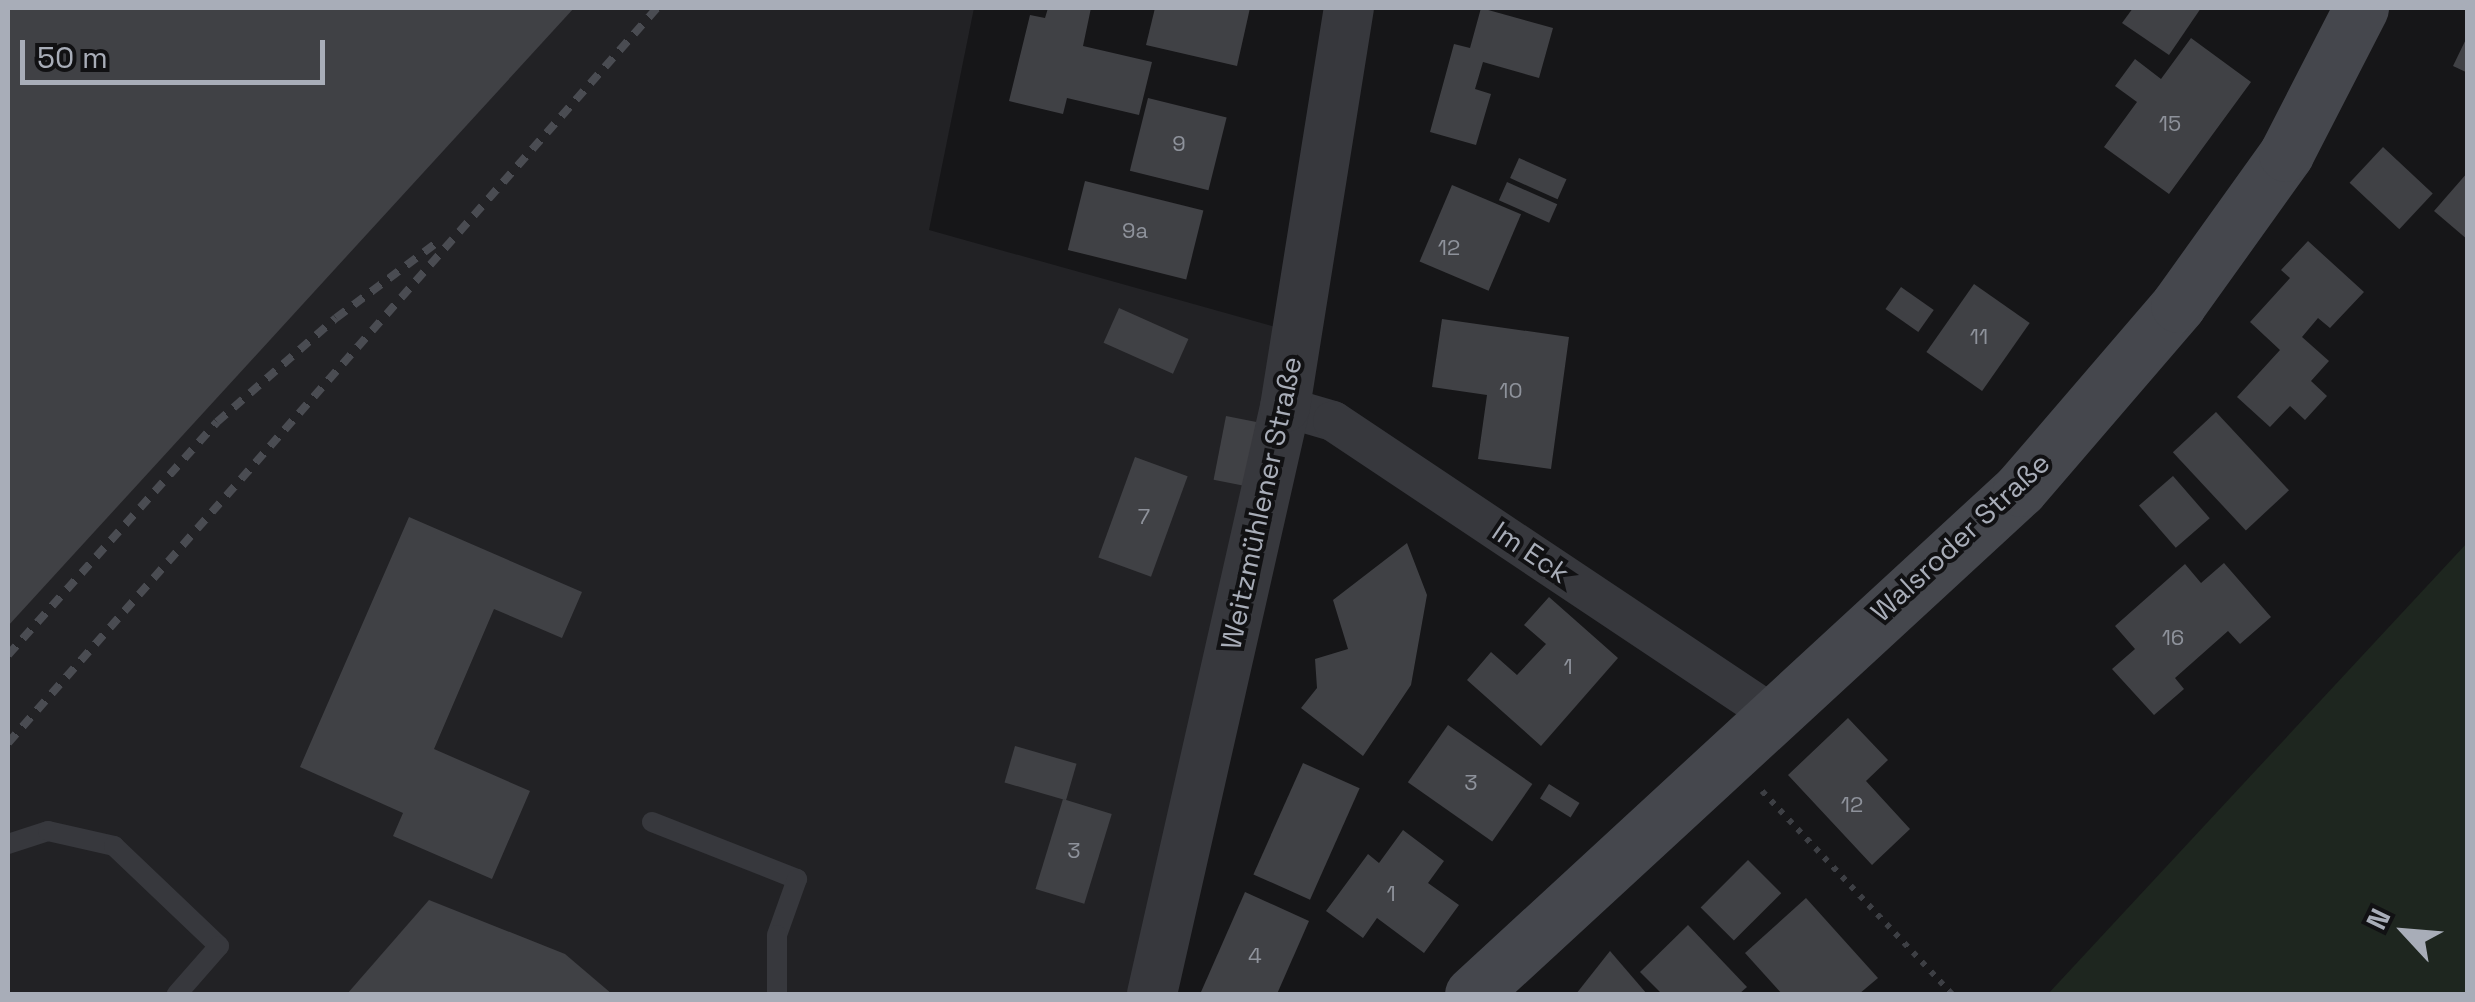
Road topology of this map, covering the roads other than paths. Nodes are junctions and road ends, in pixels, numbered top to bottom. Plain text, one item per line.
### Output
1 (1349, 8) edge
2 (2360, 8) edge
3 (1285, 407) junction
4 (1770, 714) junction
5 (652, 822) dead end
6 (8, 844) edge
7 (177, 994) edge
8 (778, 994) edge
9 (1152, 994) edge
10 (1472, 994) edge

1 - 3 street, Weitzmühlener Straße
2 - 4 main road, Walsroder Straße
3 - 4 street, Im Eck
3 - 9 street, Weitzmühlener Straße
4 - 10 main road, Walsroder Straße
5 - 8 lane
6 - 7 lane

